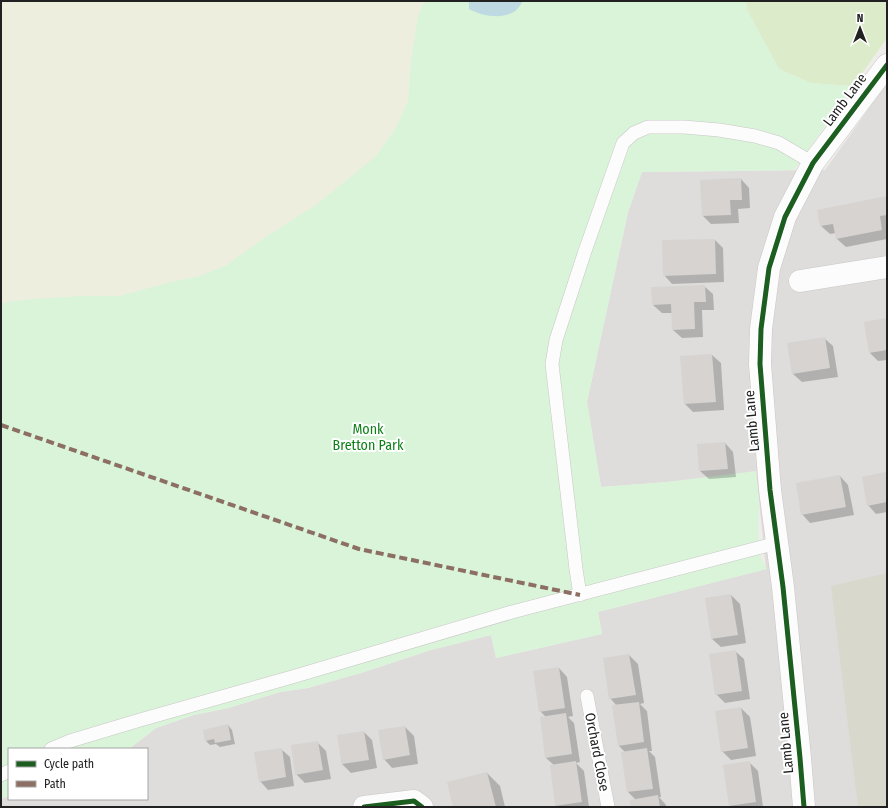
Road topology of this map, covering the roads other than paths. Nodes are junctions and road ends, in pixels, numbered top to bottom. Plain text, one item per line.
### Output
1 (887, 65) edge
2 (813, 163) junction
3 (887, 267) edge
4 (800, 281) dead end
5 (777, 543) junction
6 (580, 595) junction
7 (587, 696) dead end
8 (53, 748) edge
9 (364, 807) edge
10 (422, 807) edge
11 (608, 807) edge
12 (804, 807) edge

1 - 2 street, Lamb Lane
2 - 5 street, Lamb Lane
2 - 6 lane
3 - 4 street
5 - 6 lane
5 - 12 street, Lamb Lane
6 - 8 lane
7 - 11 lane, Orchard Close
9 - 10 street

